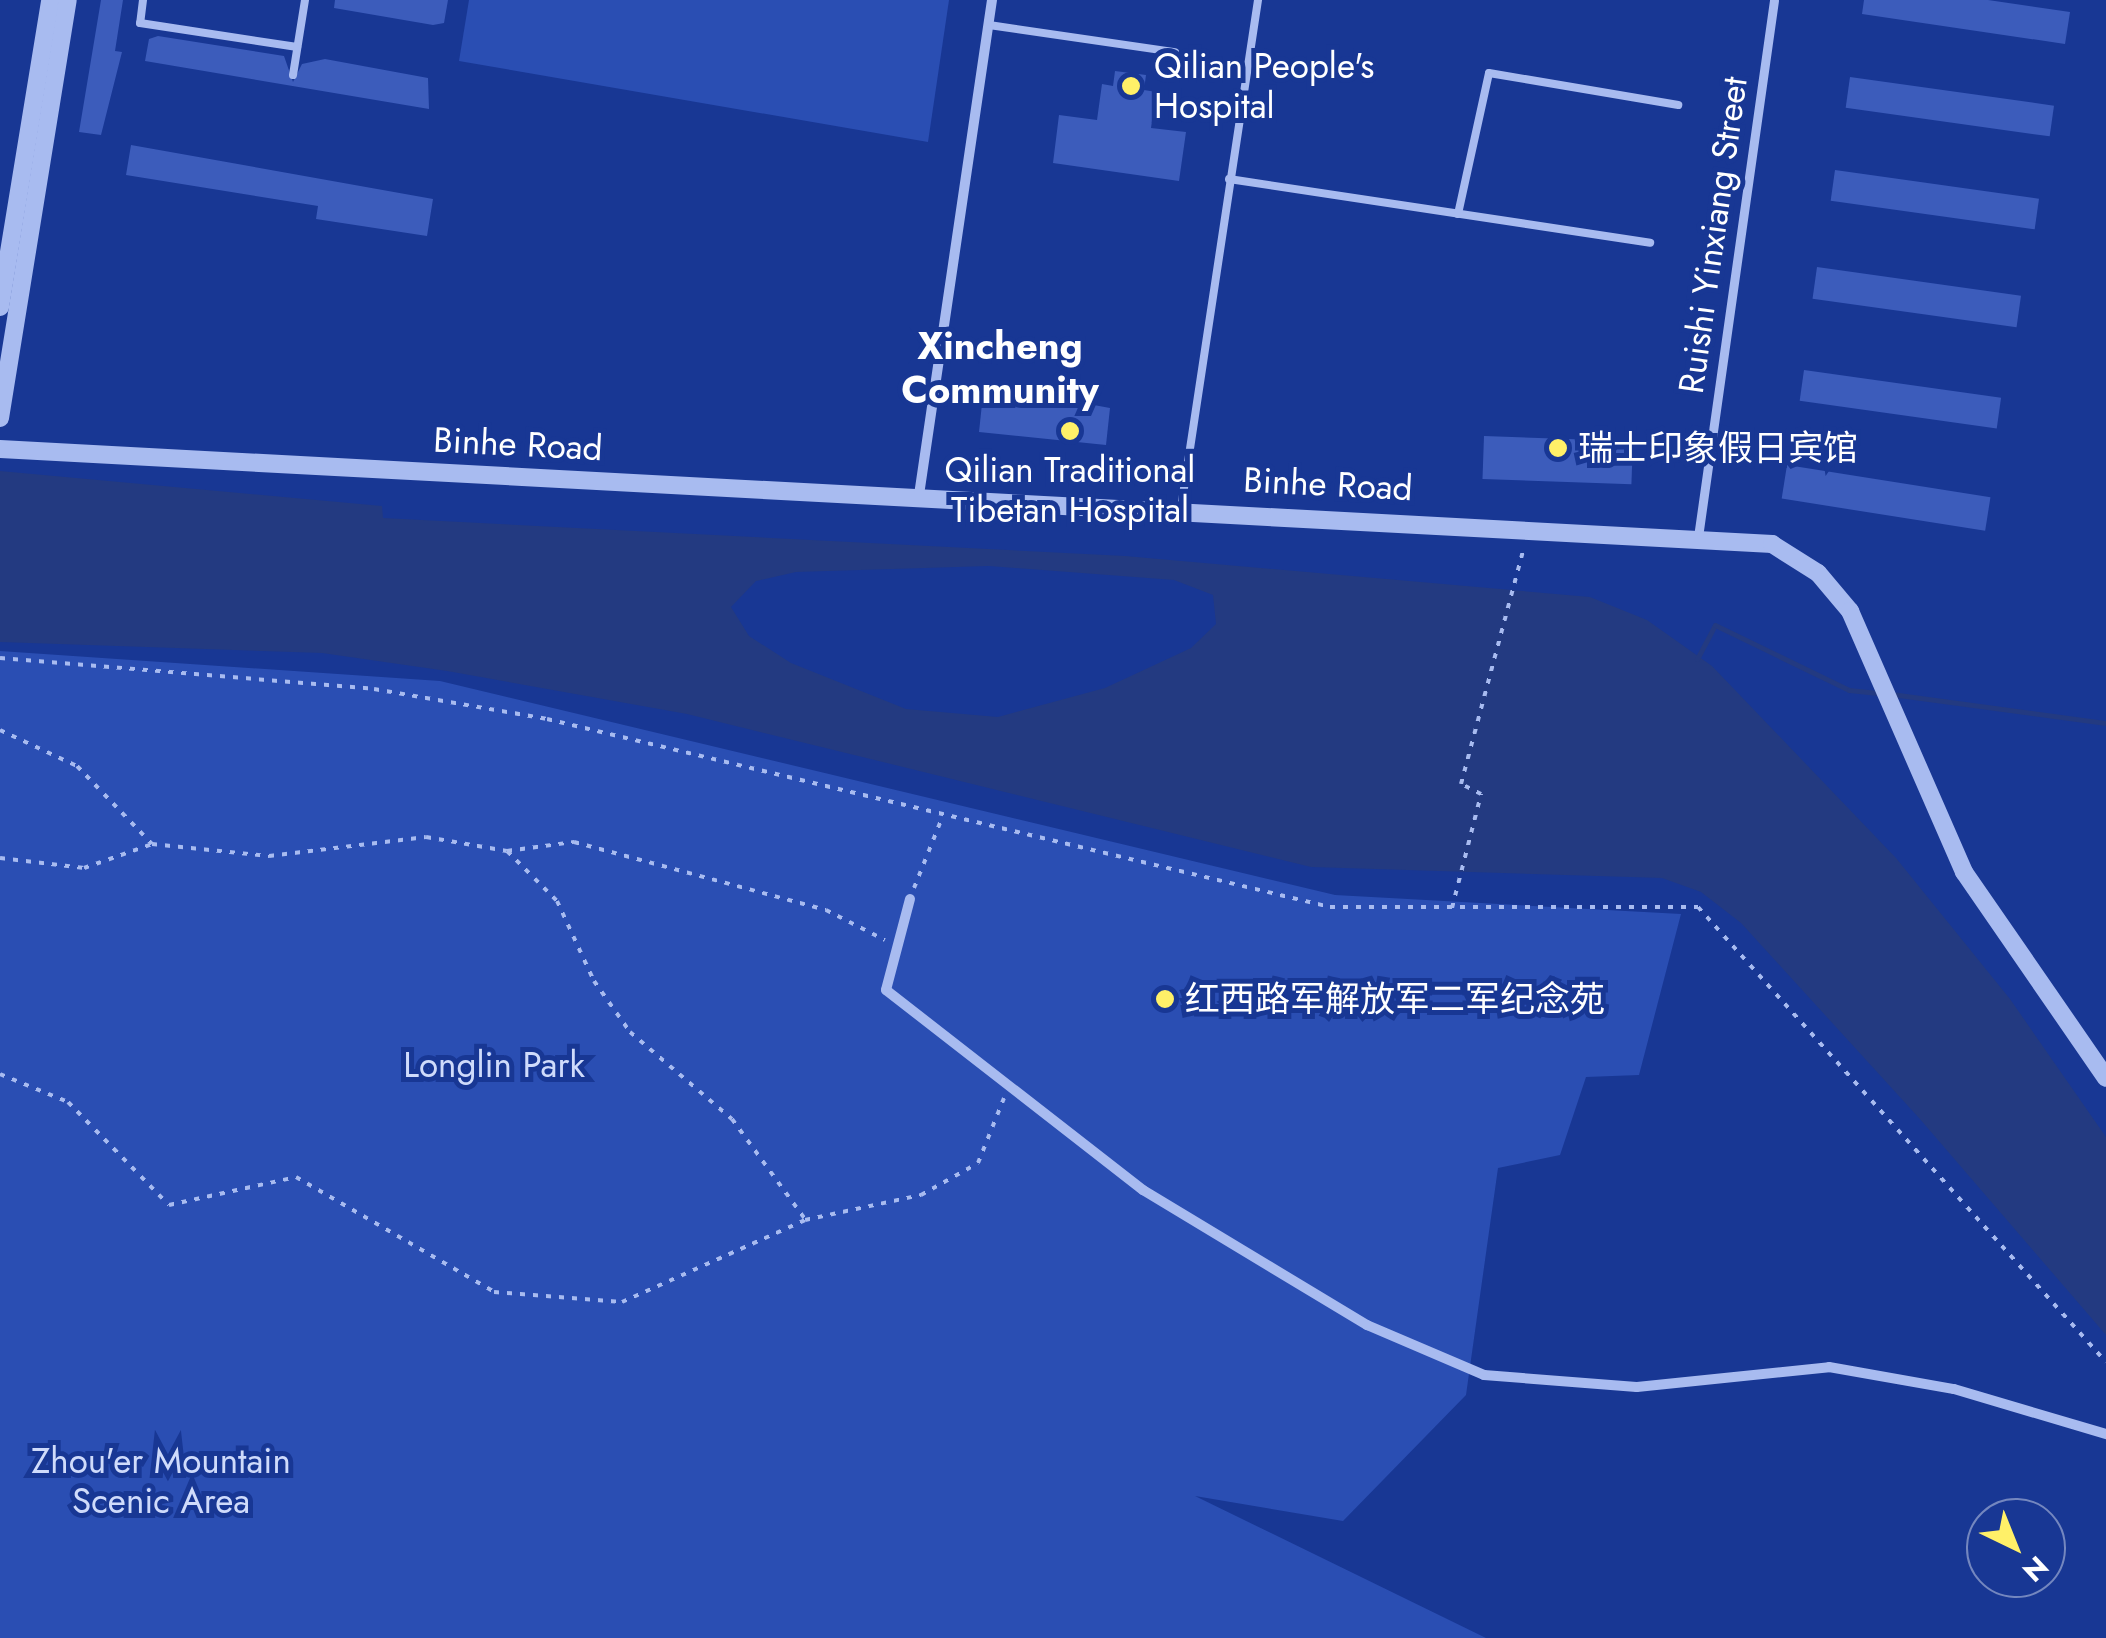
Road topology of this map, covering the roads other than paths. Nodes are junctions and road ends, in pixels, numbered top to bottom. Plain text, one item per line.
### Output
1 (50, 0) edge
2 (68, 0) edge
3 (143, 0) edge
4 (305, 0) edge
5 (992, 0) edge
6 (1258, 0) edge
7 (1774, 0) edge
8 (988, 25) junction
9 (298, 48) junction
10 (1174, 52) dead end
11 (293, 75) dead end
12 (1678, 105) dead end
13 (1229, 178) junction
14 (1458, 214) junction
15 (1650, 243) dead end
16 (0, 306) edge
17 (0, 418) edge
18 (0, 449) edge
19 (919, 495) junction
20 (1181, 508) junction
21 (1698, 537) junction
22 (910, 900) road end
23 (2106, 1078) edge
24 (2106, 1434) edge

1 - 16 street
2 - 17 street
3 - 9 lane
4 - 9 lane
5 - 8 street
6 - 13 lane
7 - 21 street, Ruishi Yinxiang Street
8 - 10 lane
8 - 19 street
9 - 11 lane
12 - 14 lane
13 - 14 lane
13 - 20 lane
14 - 15 lane
18 - 19 street, Binhe Road
19 - 20 street, Binhe Road
20 - 21 street, Binhe Road
21 - 23 street, Binhe Road
22 - 24 street

